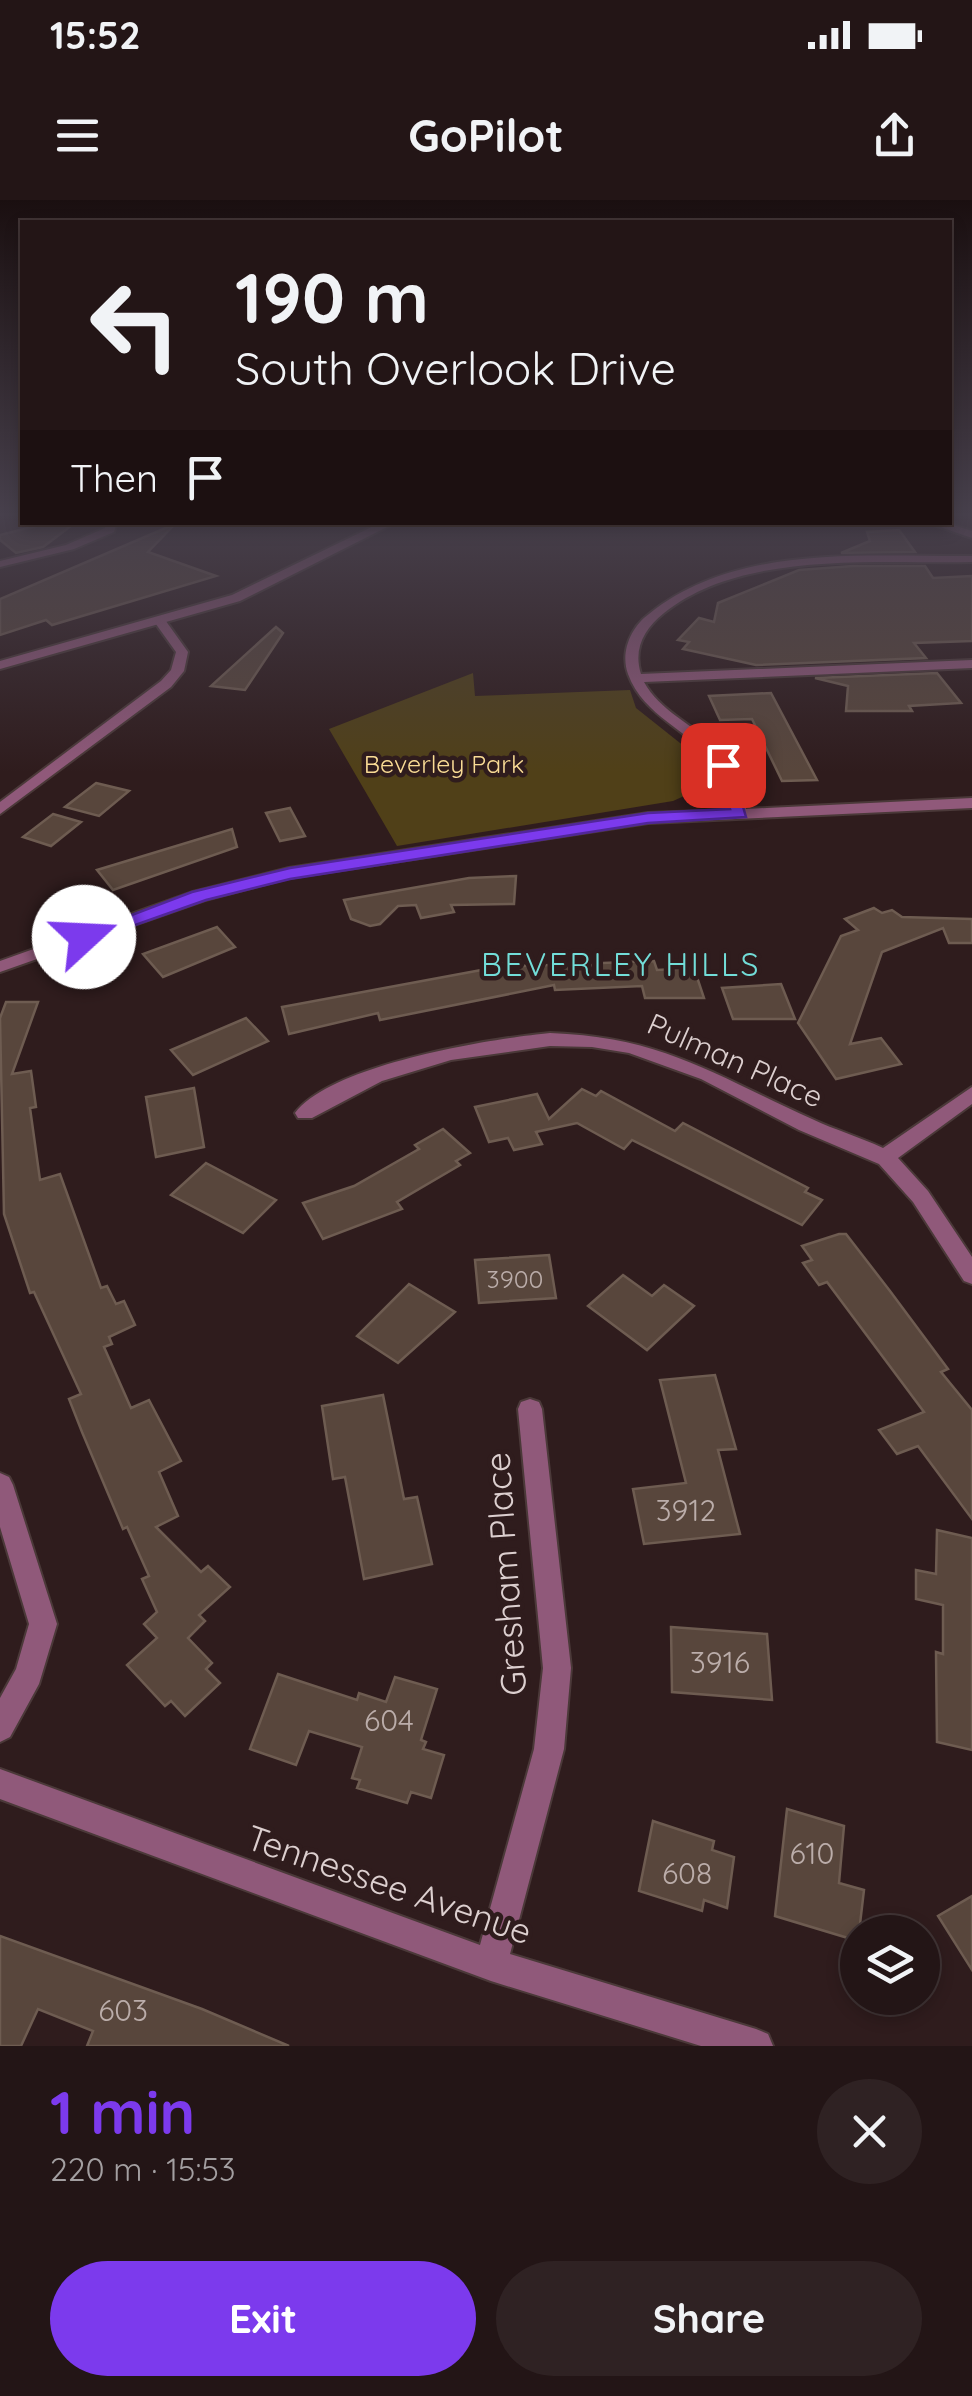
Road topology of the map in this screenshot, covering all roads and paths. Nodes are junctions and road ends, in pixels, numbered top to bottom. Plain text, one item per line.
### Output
1 (228, 600) edge
2 (676, 600) edge
3 (159, 620) junction
4 (0, 664) edge
5 (972, 664) edge
6 (637, 678) junction
7 (972, 803) edge
8 (0, 809) edge
9 (740, 814) junction
10 (0, 967) edge
11 (972, 1094) edge
12 (305, 1113) dead end
13 (884, 1158) junction
14 (972, 1274) edge
15 (530, 1409) dead end
16 (0, 1485) edge
17 (0, 1727) edge
18 (0, 1784) edge
19 (491, 1965) junction
20 (756, 2046) edge

1 - 3 street
2 - 6 street
3 - 4 street
3 - 8 street
5 - 6 street
6 - 9 street
7 - 9 street
9 - 10 street
11 - 13 street
12 - 13 street, Pulman Place
13 - 14 street, Pulman Place
15 - 19 street, Gresham Place
16 - 17 street
18 - 19 street, Tennessee Avenue
19 - 20 street, Tennessee Avenue

